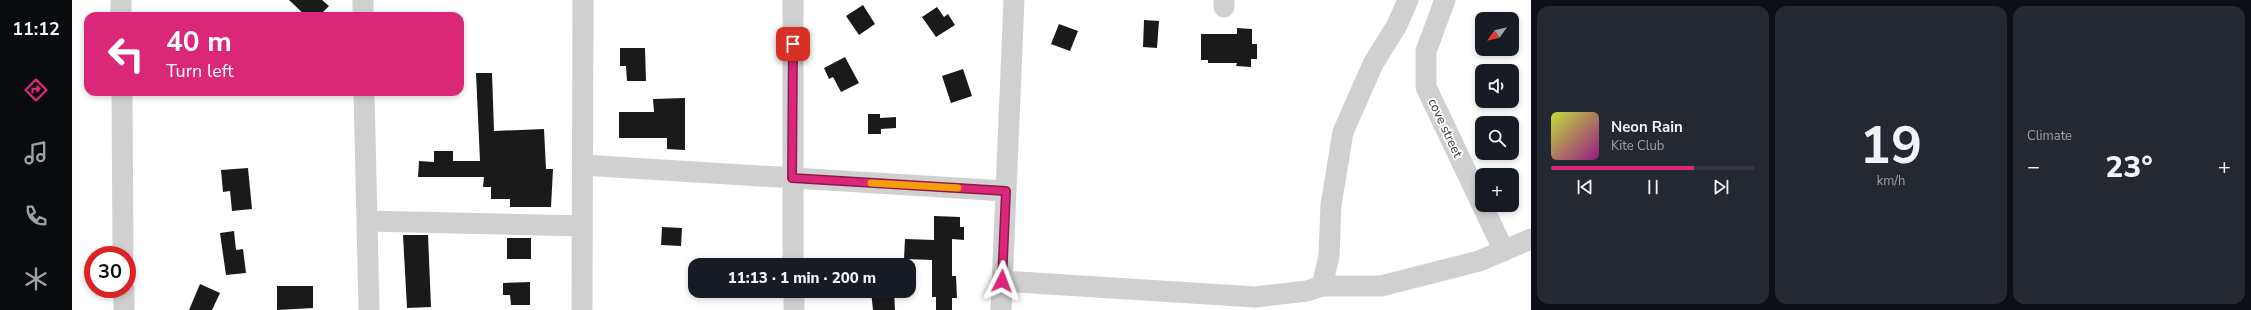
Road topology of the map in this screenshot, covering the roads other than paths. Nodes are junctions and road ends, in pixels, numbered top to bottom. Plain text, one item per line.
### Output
1 (121, 0) edge
2 (363, 0) edge
3 (583, 0) edge
4 (794, 0) edge
5 (1014, 0) edge
6 (1408, 0) edge
7 (1445, 0) edge
8 (121, 12) edge
9 (363, 12) edge
10 (122, 96) edge
11 (364, 96) edge
12 (582, 165) junction
13 (792, 178) junction
14 (1006, 191) junction
15 (367, 221) junction
16 (582, 226) junction
17 (1531, 240) edge
18 (123, 246) edge
19 (1504, 251) junction
20 (793, 258) edge
21 (1002, 281) junction
22 (1322, 286) junction
23 (124, 298) edge
24 (794, 298) edge
25 (124, 310) edge
26 (369, 310) edge
27 (582, 310) edge
28 (794, 310) edge
29 (1001, 310) edge

1 - 8 street
2 - 9 street
3 - 12 street
4 - 13 street
5 - 14 street
6 - 22 street
7 - 19 street, cove street
10 - 18 street
11 - 15 street
12 - 13 street
12 - 16 street
13 - 14 street
13 - 20 street
14 - 21 street
15 - 16 street
15 - 26 street
16 - 27 street
17 - 19 street
19 - 22 street
21 - 22 street
21 - 29 street
23 - 25 street
24 - 28 street

